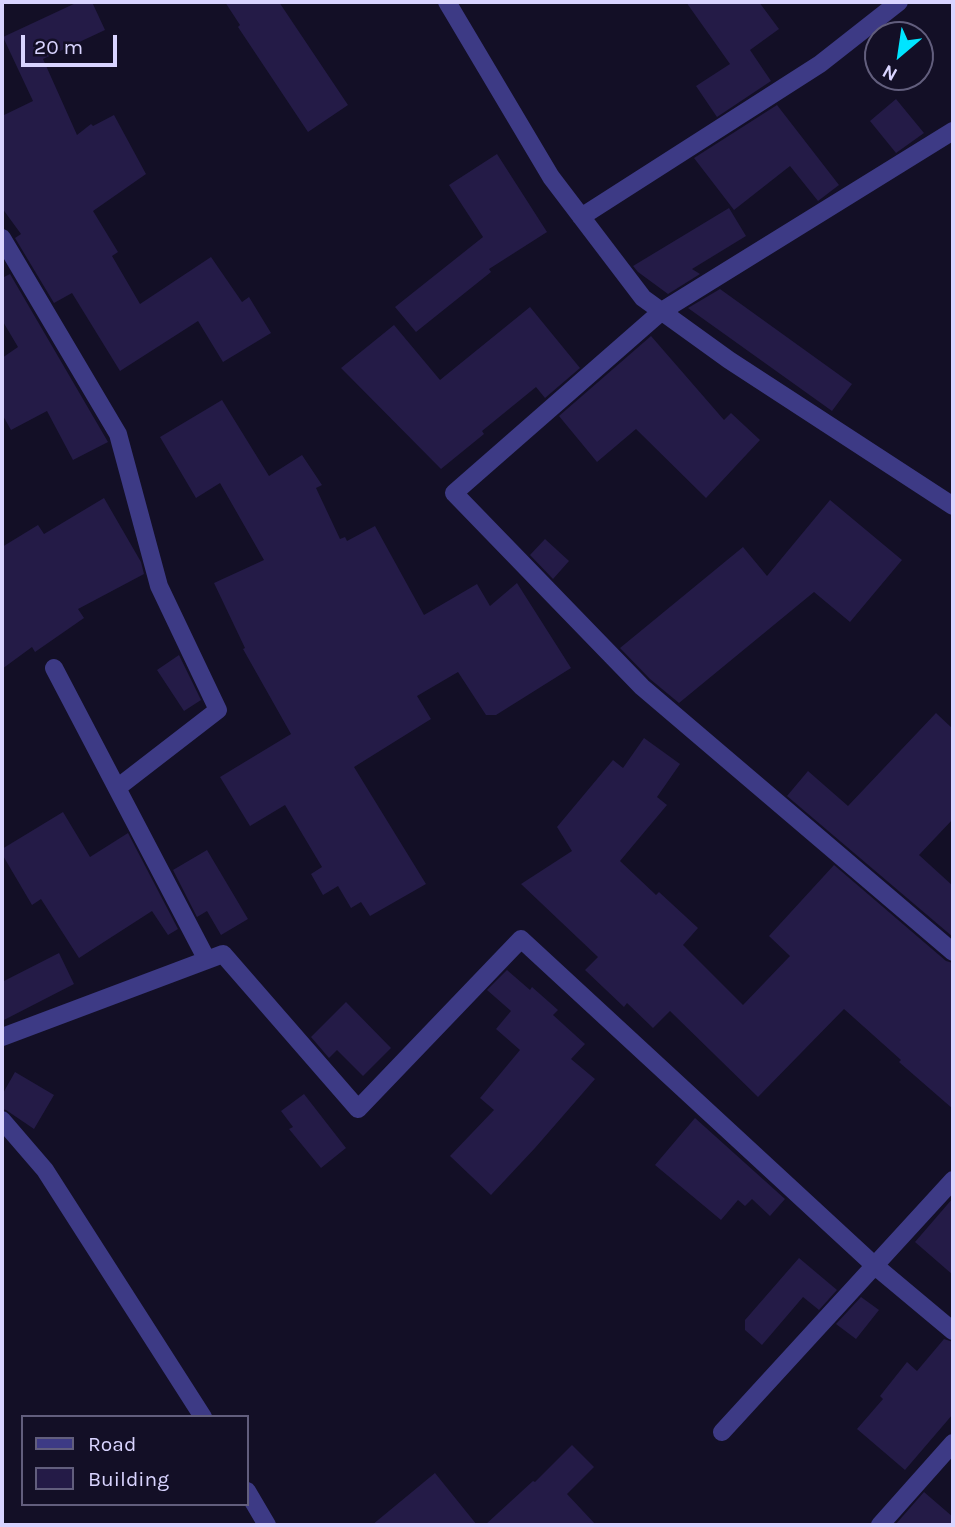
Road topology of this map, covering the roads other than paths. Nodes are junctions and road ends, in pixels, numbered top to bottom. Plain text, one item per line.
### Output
1 (447, 2) edge
2 (899, 2) edge
3 (953, 131) edge
4 (581, 217) junction
5 (2, 238) edge
6 (662, 312) junction
7 (953, 506) edge
8 (54, 668) dead end
9 (117, 788) junction
10 (953, 952) edge
11 (207, 960) junction
12 (2, 1037) edge
13 (2, 1120) edge
14 (953, 1180) edge
15 (874, 1265) junction
16 (953, 1331) edge
17 (201, 1415) edge
18 (722, 1433) dead end
19 (953, 1443) edge
20 (248, 1493) edge
21 (267, 1525) edge
22 (880, 1525) edge

1 - 4 street
2 - 4 street
3 - 6 street
4 - 6 street
5 - 9 street
6 - 7 street
6 - 10 street
8 - 9 street
9 - 11 street
11 - 12 street
11 - 15 street
13 - 17 street
14 - 15 street
15 - 16 street
15 - 18 street
19 - 22 street
20 - 21 street

